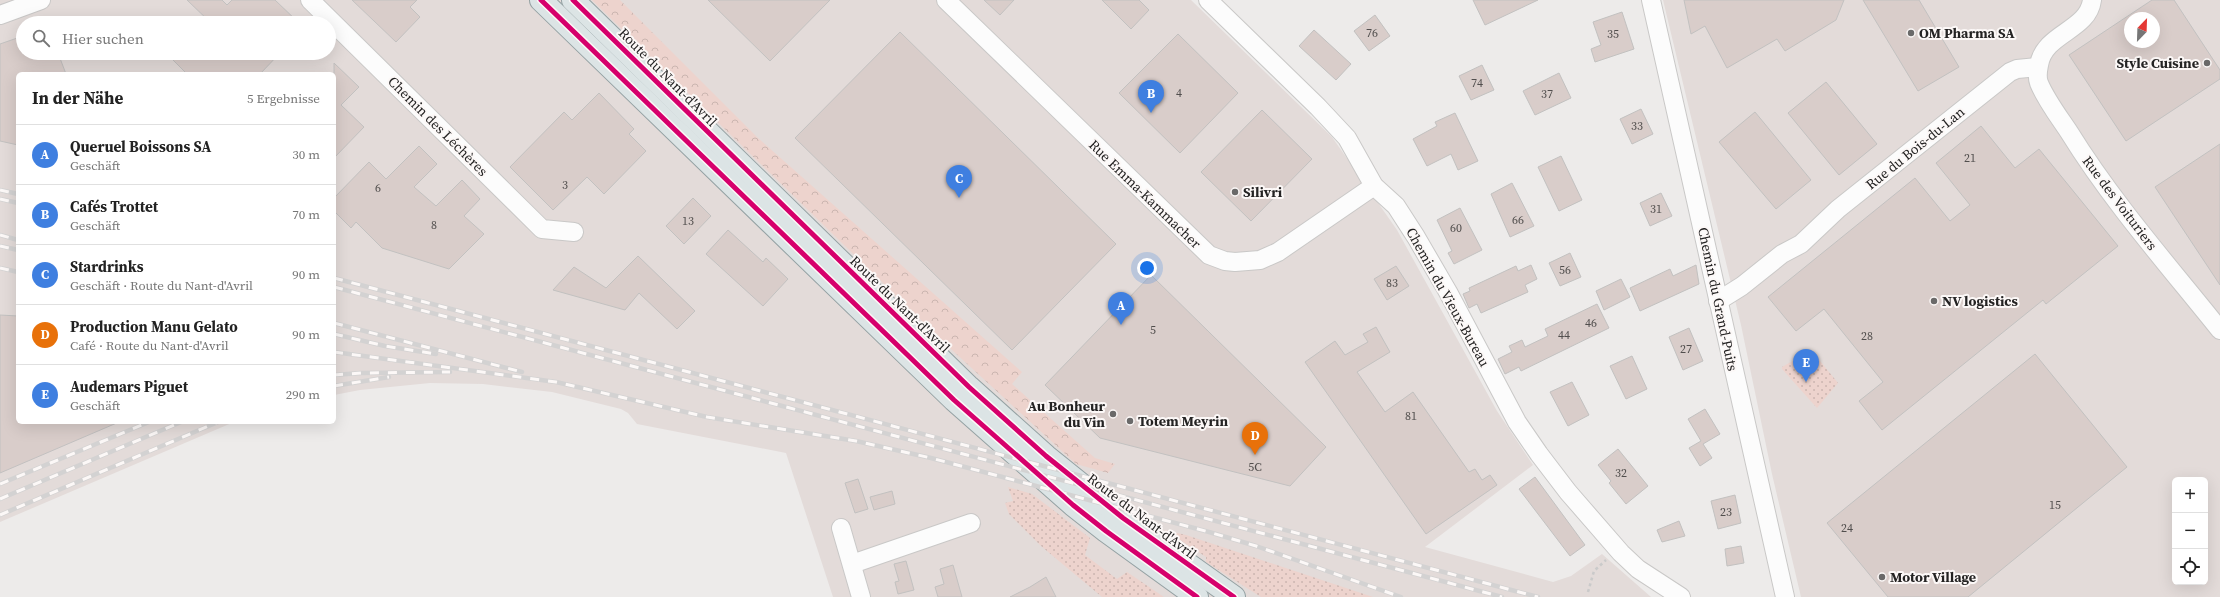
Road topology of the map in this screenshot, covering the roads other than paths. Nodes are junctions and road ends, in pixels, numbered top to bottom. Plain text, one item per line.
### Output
1 (41, 0) edge
2 (310, 0) edge
3 (541, 0) edge
4 (573, 0) edge
5 (946, 0) edge
6 (1208, 0) edge
7 (1651, 0) edge
8 (2096, 0) edge
9 (0, 15) edge
10 (326, 16) edge
11 (336, 26) edge
12 (2038, 67) junction
13 (1374, 186) junction
14 (574, 232) dead end
15 (1718, 301) junction
16 (2220, 330) edge
17 (971, 523) dead end
18 (841, 528) dead end
19 (852, 564) junction
20 (861, 597) edge
21 (1197, 597) edge
22 (1234, 597) edge
23 (1681, 597) edge
24 (1785, 597) edge

1 - 9 street
2 - 10 street, Chemin des Léchères
3 - 21 main road
4 - 22 main road, Route du Nant-d'Avril
5 - 13 street, Rue Emma-Kammacher
6 - 13 street, Chemin du Vieux-Bureau
7 - 15 street, Chemin du Grand-Puits
8 - 12 street
11 - 14 street, Chemin des Léchères
12 - 15 street, Rue du Bois-du-Lan
12 - 16 street, Rue des Voituriers
13 - 23 street, Chemin du Vieux-Bureau
15 - 24 street, Chemin du Grand-Puits
17 - 19 street
18 - 19 street
19 - 20 street

